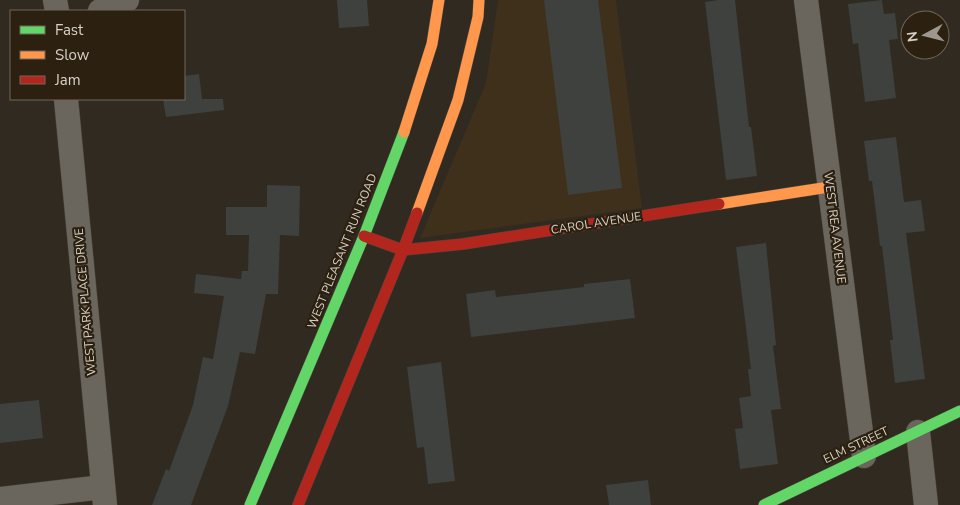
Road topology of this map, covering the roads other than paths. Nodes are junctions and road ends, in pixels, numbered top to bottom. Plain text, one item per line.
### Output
1 (127, 0) edge
2 (438, 0) edge
3 (479, 0) edge
4 (806, 0) edge
5 (102, 10) edge
6 (66, 100) edge
7 (829, 188) junction
8 (364, 236) junction
9 (403, 250) junction
10 (960, 412) edge
11 (918, 432) junction
12 (864, 456) junction
13 (104, 496) edge
14 (0, 499) edge
15 (250, 505) edge
16 (298, 505) edge
17 (764, 505) edge
18 (926, 505) edge

1 - 5 street
2 - 8 main road, WEST PLEASANT RUN ROAD
3 - 9 main road
4 - 7 street, WEST REA AVENUE
6 - 13 street, WEST PARK PLACE DRIVE
7 - 9 main road, CAROL AVENUE
7 - 12 street, WEST REA AVENUE
8 - 9 main road, CAROL AVENUE
8 - 15 main road, WEST PLEASANT RUN ROAD
9 - 16 main road
10 - 11 main road, ELM STREET
11 - 12 main road, ELM STREET
11 - 18 street
12 - 17 main road, ELM STREET
13 - 14 street

